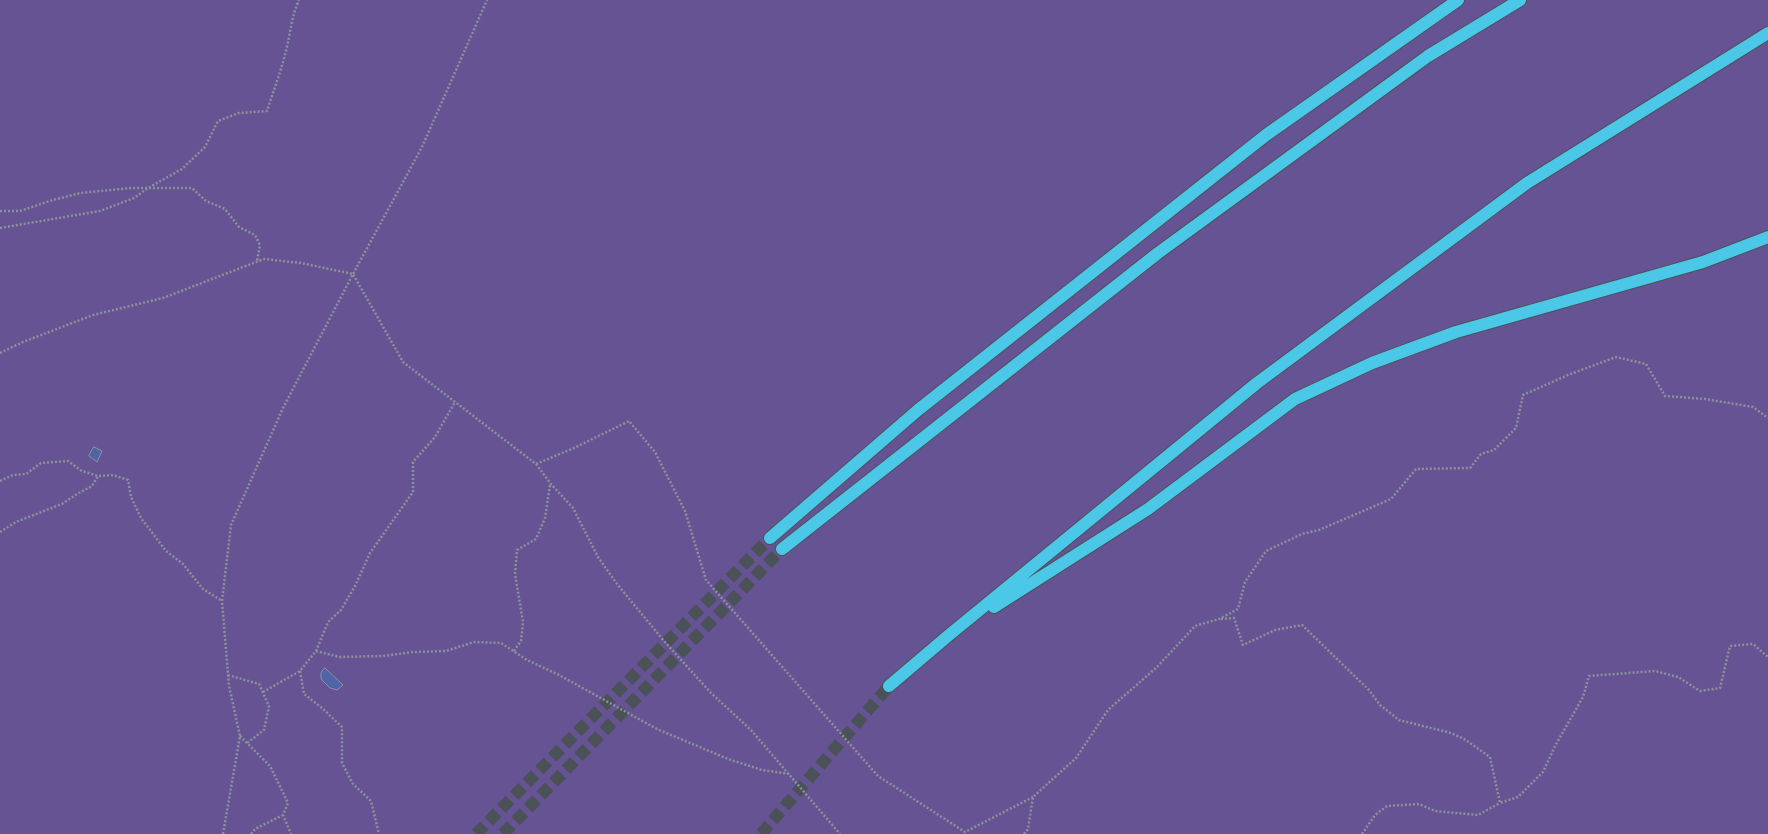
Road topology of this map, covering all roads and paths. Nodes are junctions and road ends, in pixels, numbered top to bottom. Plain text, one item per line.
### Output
1 (298, 0) edge
2 (487, 0) edge
3 (1458, 0) edge
4 (1520, 0) edge
5 (1768, 33) edge
6 (148, 188) junction
7 (0, 210) edge
8 (0, 228) edge
9 (1768, 237) edge
10 (257, 261) junction
11 (353, 274) junction
12 (0, 353) edge
13 (455, 402) junction
14 (1768, 418) edge
15 (536, 464) junction
16 (98, 476) junction
17 (0, 481) edge
18 (551, 484) junction
19 (0, 532) edge
20 (770, 538) tunnel mouth
21 (782, 548) tunnel mouth
22 (222, 601) junction
23 (1219, 619) junction
24 (949, 635) junction
25 (514, 651) junction
26 (316, 652) junction
27 (1768, 657) edge
28 (300, 671) junction
29 (228, 675) junction
30 (889, 686) tunnel mouth
31 (263, 692) junction
32 (240, 736) junction
33 (247, 743) junction
34 (790, 774) junction
35 (1033, 797) junction
36 (1500, 802) junction
37 (282, 815) junction
38 (964, 833) edge
39 (223, 834) edge
40 (252, 834) edge
41 (291, 834) edge
42 (379, 834) edge
43 (840, 834) edge
44 (1024, 834) edge
45 (1362, 834) edge

1 - 6 path
2 - 11 path
3 - 20 highway
4 - 21 highway
5 - 24 highway
6 - 7 path
6 - 8 path
6 - 10 path
9 - 24 highway
10 - 11 path
10 - 12 path
11 - 13 path
11 - 22 path
13 - 15 path
13 - 26 path
14 - 23 path
15 - 18 path
15 - 38 path
16 - 17 path
16 - 19 path
16 - 22 path
18 - 25 path
18 - 34 path
22 - 29 path
23 - 35 path
23 - 36 path
24 - 30 highway
25 - 26 path
25 - 34 path
26 - 28 path
27 - 36 path
28 - 31 path
28 - 42 path
29 - 31 path
29 - 32 path
31 - 33 path
32 - 33 path
32 - 39 path
33 - 37 path
34 - 43 path
35 - 38 path
35 - 44 path
36 - 45 path
37 - 40 path
37 - 41 path

